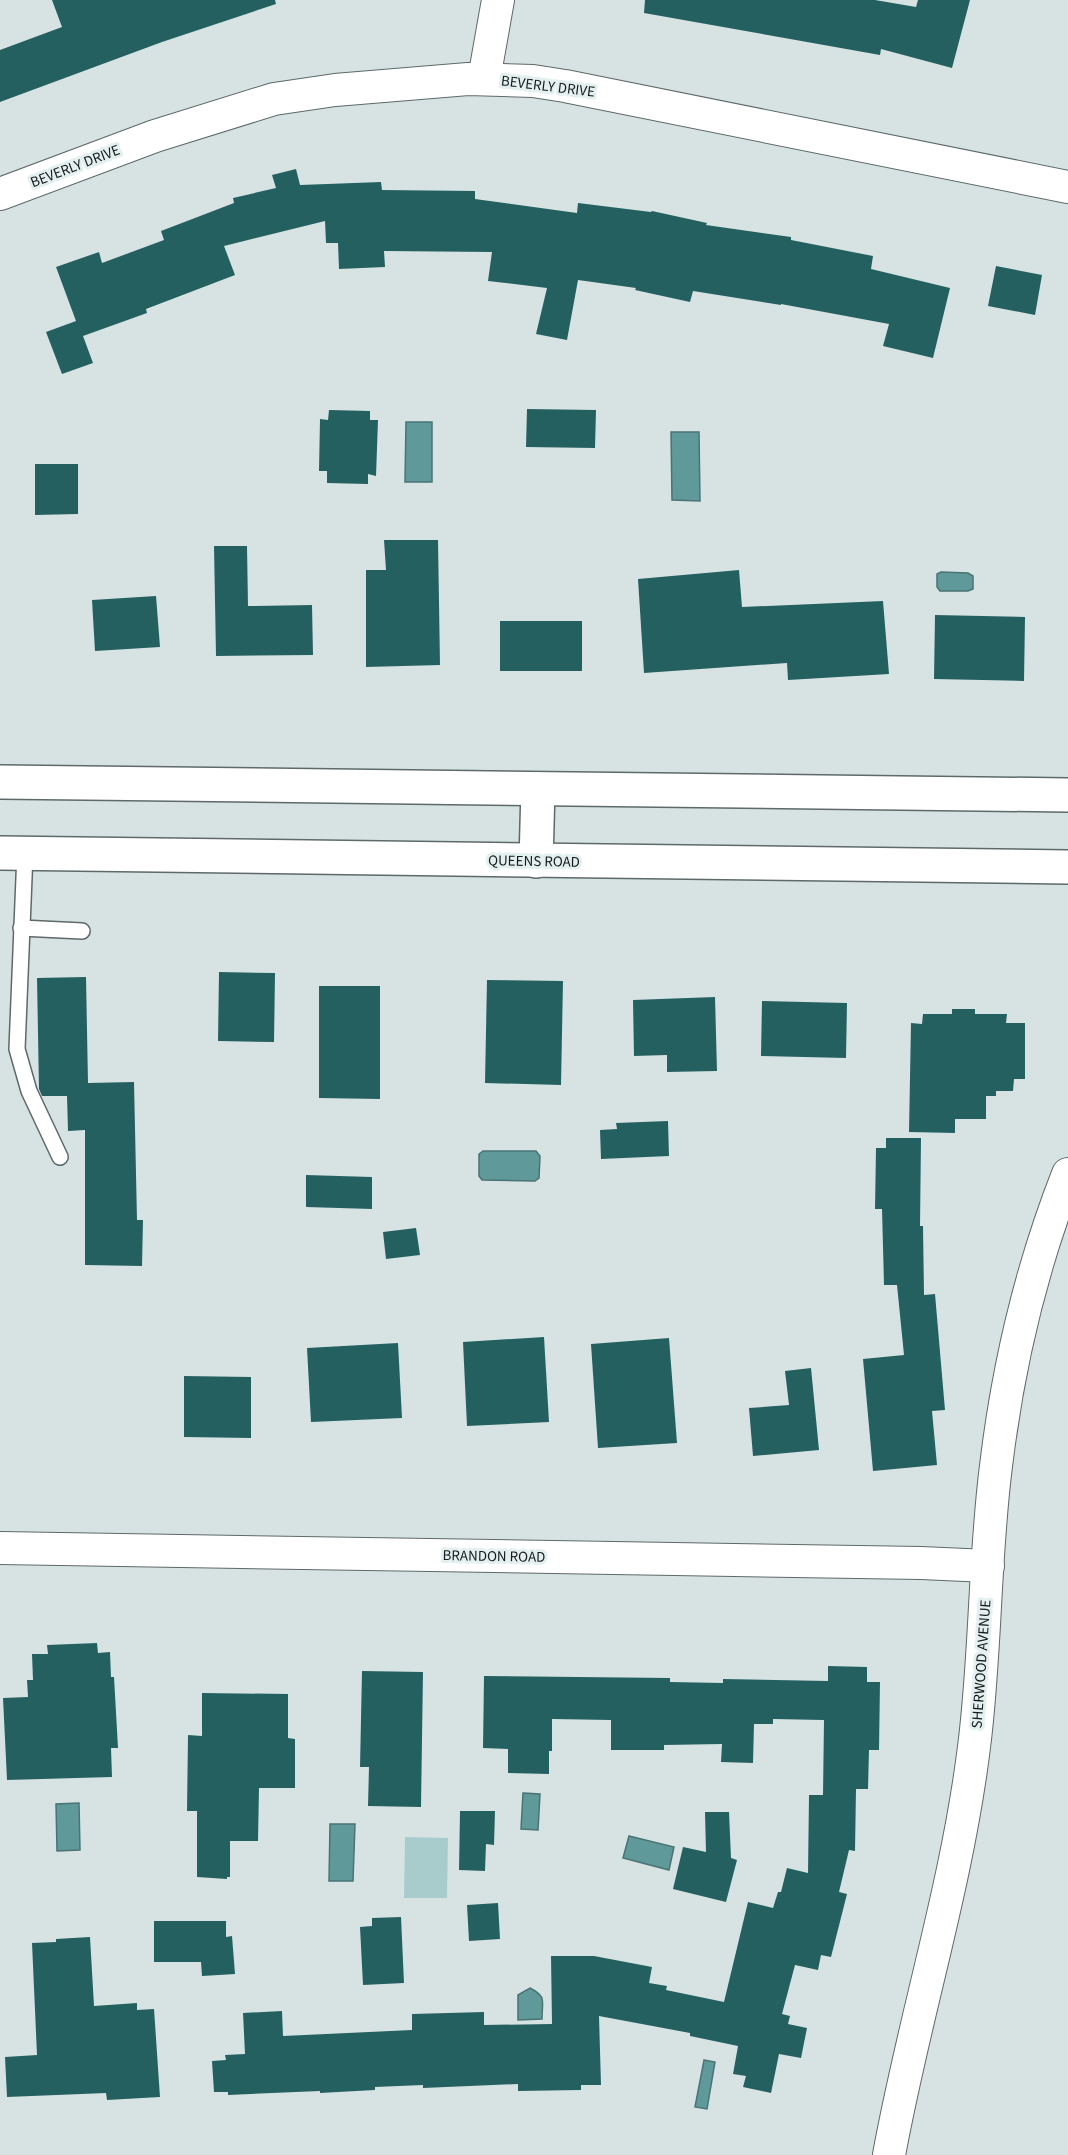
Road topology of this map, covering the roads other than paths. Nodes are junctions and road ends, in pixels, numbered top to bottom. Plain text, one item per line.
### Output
1 (498, 0) edge
2 (484, 79) junction
3 (1068, 187) edge
4 (0, 194) edge
5 (0, 782) edge
6 (538, 789) junction
7 (1068, 795) edge
8 (12, 853) edge
9 (536, 861) junction
10 (1068, 867) edge
11 (21, 928) junction
12 (82, 931) dead end
13 (60, 1157) dead end
14 (1068, 1174) edge
15 (0, 1548) edge
16 (988, 1566) junction
17 (889, 2155) edge

1 - 2 street
2 - 3 street, BEVERLY DRIVE
2 - 4 street, BEVERLY DRIVE
5 - 6 street
6 - 7 street
6 - 9 street
8 - 9 street, QUEENS ROAD
8 - 11 lane
9 - 10 street, QUEENS ROAD
11 - 12 lane
11 - 13 lane
14 - 16 street, SHERWOOD AVENUE
15 - 16 street, BRANDON ROAD
16 - 17 street, SHERWOOD AVENUE

